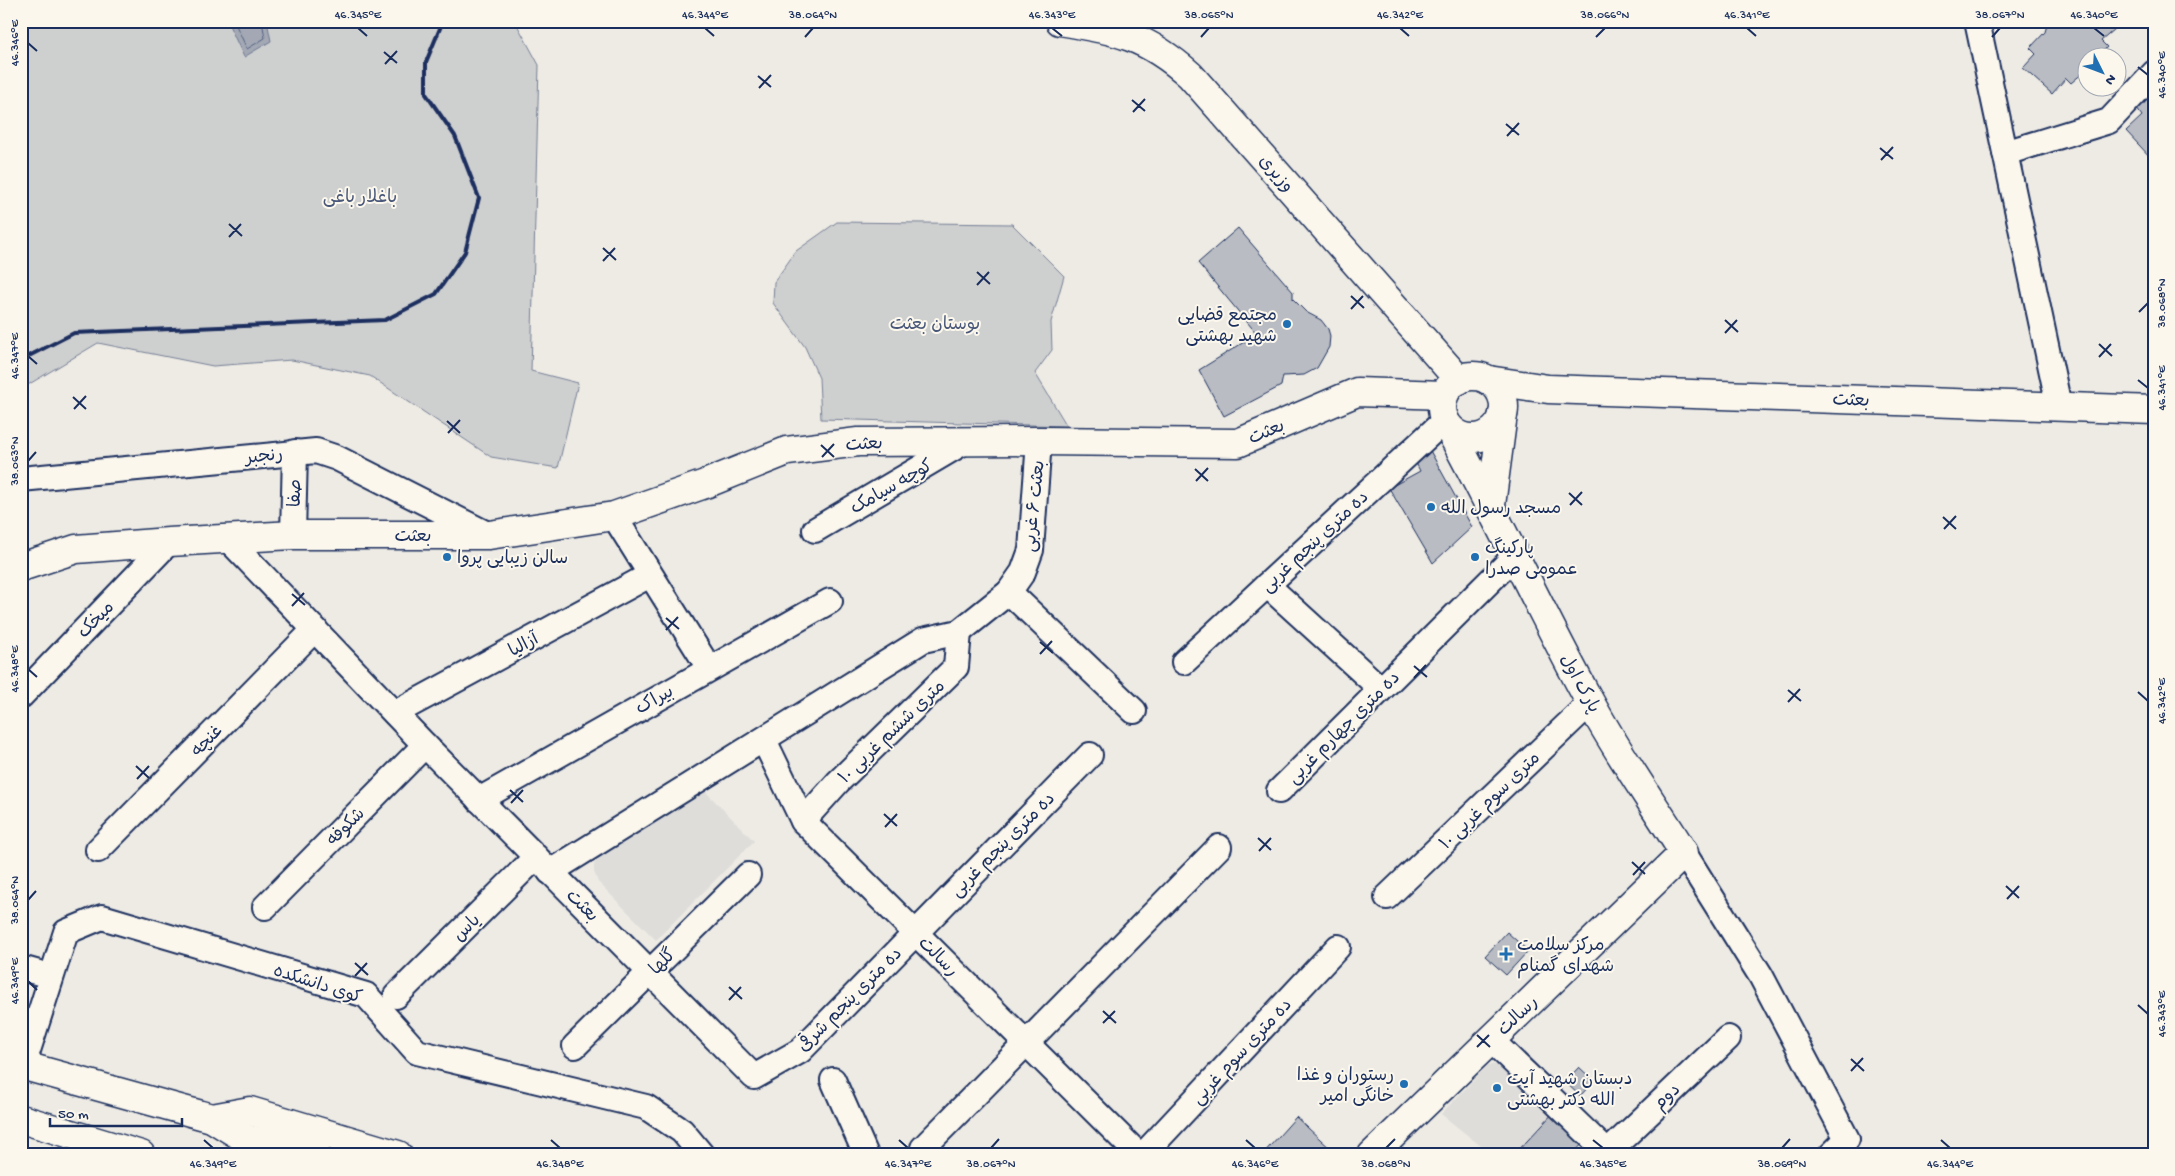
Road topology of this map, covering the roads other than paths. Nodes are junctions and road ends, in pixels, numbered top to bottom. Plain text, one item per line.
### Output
1 (1060, 21) edge
2 (1977, 21) edge
3 (2154, 73) edge
4 (2005, 152) junction
5 (1488, 380) junction
6 (1548, 389) junction
7 (1449, 405) junction
8 (2058, 406) junction
9 (2154, 410) edge
10 (1503, 414) junction
11 (966, 441) junction
12 (1039, 441) junction
13 (295, 452) junction
14 (21, 479) edge
15 (1491, 505) junction
16 (614, 516) junction
17 (815, 530) dead end
18 (293, 534) junction
19 (489, 535) junction
20 (226, 538) junction
21 (169, 542) junction
22 (1514, 557) junction
23 (21, 568) edge
24 (650, 575) junction
25 (1267, 585) junction
26 (1009, 592) junction
27 (830, 601) dead end
28 (315, 629) junction
29 (960, 632) junction
30 (1184, 662) dead end
31 (709, 668) junction
32 (1381, 689) junction
33 (21, 696) edge
34 (1590, 703) junction
35 (1134, 711) dead end
36 (395, 713) junction
37 (764, 740) junction
38 (425, 746) junction
39 (1090, 755) dead end
40 (1279, 791) dead end
41 (479, 800) junction
42 (803, 821) junction
43 (1219, 847) dead end
44 (98, 850) dead end
45 (1684, 853) junction
46 (543, 865) junction
47 (748, 875) dead end
48 (1387, 897) dead end
49 (265, 906) dead end
50 (915, 932) junction
51 (1338, 947) dead end
52 (21, 968) edge
53 (650, 973) junction
54 (50, 976) junction
55 (396, 996) dead end
56 (1728, 1038) dead end
57 (1491, 1040) junction
58 (1026, 1043) junction
59 (575, 1046) dead end
60 (22, 1066) edge
61 (754, 1077) joint
62 (833, 1080) dead end
63 (21, 1118) edge
64 (212, 1118) junction
65 (1839, 1147) edge
66 (923, 1148) dead end
67 (1607, 1154) edge
68 (141, 1155) edge
69 (316, 1155) edge
70 (398, 1155) edge
71 (702, 1155) edge
72 (866, 1155) edge
73 (1139, 1155) edge
74 (1143, 1155) edge
75 (1372, 1155) edge

1 - 7 main road, وزیری
2 - 4 street
3 - 4 street
4 - 8 street
5 - 6 main road, بعثت
5 - 7 main road
5 - 10 main road
6 - 8 main road, بعثت
6 - 10 main road
7 - 10 main road
7 - 12 main road, بعثت
7 - 15 main road, پارک اول
7 - 25 street, ده متری پنجم غربی
8 - 9 main road, بعثت
10 - 15 main road
11 - 12 main road, بعثت
11 - 16 main road, بعثت
11 - 17 street, کوچه سیامک
12 - 26 street, بعثت ۶ غربی
13 - 14 street, رنجبر
13 - 18 street, صفا
13 - 19 street, رنجبر
15 - 22 main road, پارک اول
16 - 19 main road, بعثت
16 - 24 street
18 - 19 main road, بعثت
18 - 20 main road, بعثت
20 - 21 main road, بعثت
20 - 28 street, بعثت
21 - 23 main road, بعثت
21 - 33 street, میخک
22 - 32 street, ده متری چهارم غربی
22 - 34 main road, پارک اول
24 - 31 street
24 - 36 street, آزالیا
25 - 30 street, ده متری پنجم غربی
25 - 32 street
26 - 29 street, بعثت ۶ غربی
26 - 35 street
27 - 31 street, بیراک
28 - 36 street, بعثت
28 - 44 street, غنچه
29 - 37 street
29 - 42 street, ۱۰ متری ششم غربی
31 - 41 street, بیراک
32 - 40 street, ده متری چهارم غربی
34 - 45 main road, پارک اول
34 - 48 street, ۱۰ متری سوم غربی
36 - 38 street, بعثت
37 - 42 street, رسالت
37 - 46 street
38 - 41 street, بعثت
38 - 49 street, شکوفه
39 - 50 street, ده متری پنجم غربی
41 - 46 street, بعثت
42 - 50 street, رسالت
43 - 58 street
45 - 57 main road, رسالت
45 - 65 street
46 - 53 street, بعثت
46 - 55 street, یاس
47 - 53 street, گلها
50 - 58 street, رسالت
50 - 61 street, ده متری پنجم شرقی
51 - 74 street, ده متری سوم غربی
52 - 54 street
53 - 59 street, گلها
53 - 61 street, بعثت
54 - 60 street, کوی دانشکده
54 - 71 street, کوی دانشکده
56 - 67 street, دوم
57 - 67 street
57 - 75 main road, رسالت
58 - 66 street
58 - 73 street, رسالت
60 - 64 main road
62 - 72 street
63 - 68 main road
64 - 69 main road
64 - 70 main road

